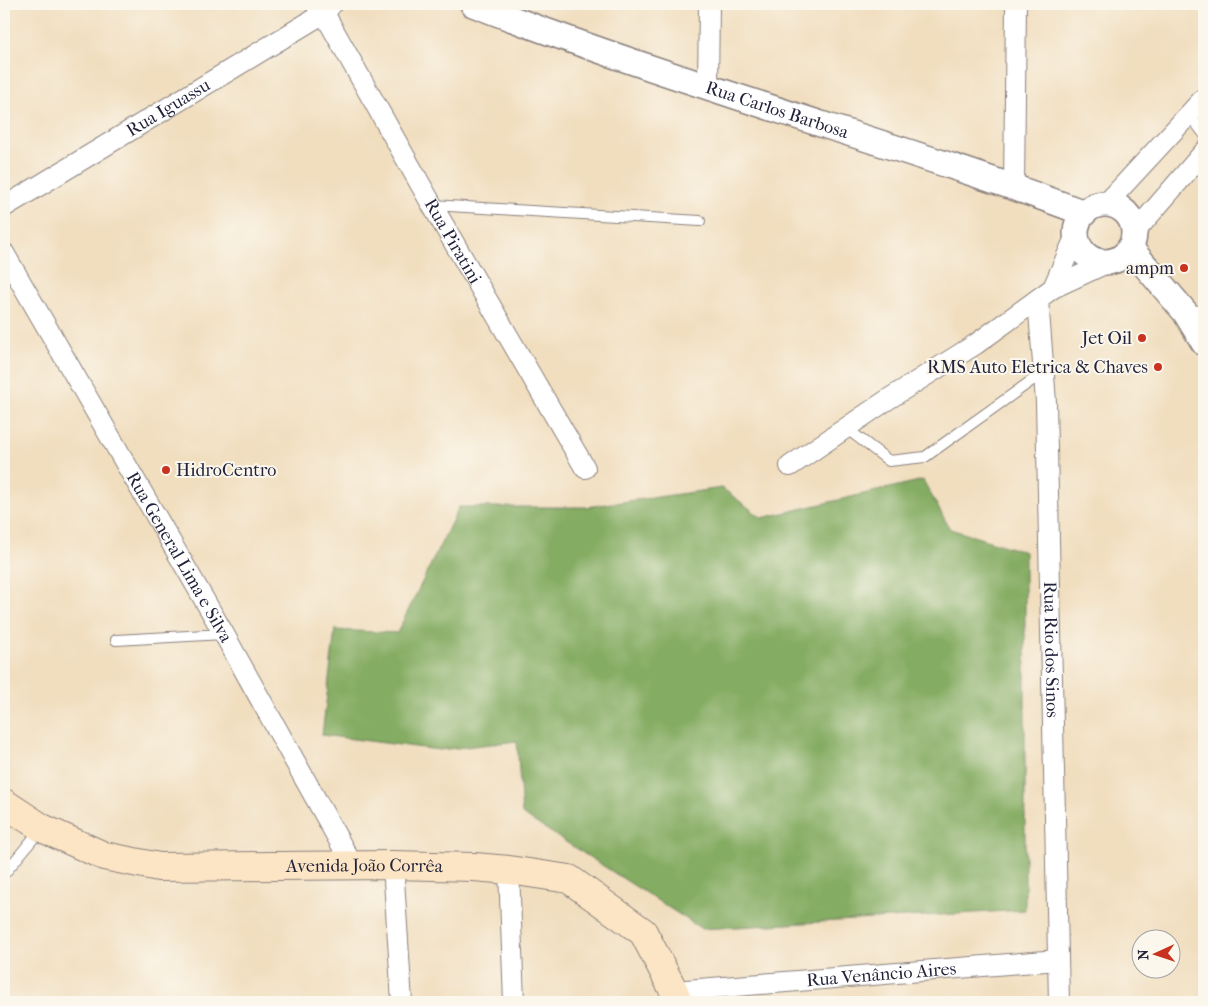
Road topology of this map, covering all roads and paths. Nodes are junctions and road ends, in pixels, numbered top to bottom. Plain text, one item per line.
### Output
1 (473, 4) edge
2 (709, 4) edge
3 (1016, 4) edge
4 (325, 7) edge
5 (708, 88) junction
6 (1204, 98) edge
7 (1189, 114) junction
8 (1204, 134) edge
9 (1204, 152) edge
10 (1014, 186) junction
11 (432, 205) junction
12 (4, 206) edge
13 (1088, 217) junction
14 (700, 221) dead end
15 (1132, 241) junction
16 (4, 253) edge
17 (1109, 262) junction
18 (1046, 293) junction
19 (1195, 311) edge
20 (1204, 343) edge
21 (1045, 371) junction
22 (846, 428) junction
23 (790, 466) dead end
24 (585, 468) dead end
25 (224, 634) junction
26 (116, 640) dead end
27 (4, 803) edge
28 (42, 828) junction
29 (352, 864) junction
30 (393, 865) junction
31 (509, 870) junction
32 (4, 874) edge
33 (1058, 960) junction
34 (676, 996) edge
35 (402, 1002) edge
36 (514, 1002) edge
37 (1059, 1002) edge

1 - 5 street, Rua Carlos Barbosa
2 - 5 street
3 - 10 street
4 - 11 street, Rua Piratini
4 - 12 street, Rua Iguassu
5 - 10 street, Rua Carlos Barbosa
6 - 7 street
7 - 8 lane
7 - 13 street
9 - 15 street
10 - 13 street, Rua Carlos Barbosa
11 - 14 lane
11 - 24 street, Rua Piratini
13 - 15 street
13 - 17 street
13 - 18 street
15 - 17 street
15 - 19 street
16 - 25 street, Rua General Lima e Silva
17 - 18 street
18 - 21 street, Rua Rio dos Sinos
18 - 22 street
19 - 20 street
21 - 22 lane
21 - 33 street, Rua Rio dos Sinos
22 - 23 street
25 - 26 lane
25 - 29 street, Rua General Lima e Silva
27 - 28 main road, Avenida João Corrêa
28 - 29 main road, Avenida João Corrêa
28 - 32 lane
29 - 30 main road, Avenida João Corrêa
30 - 31 main road, Avenida João Corrêa
30 - 35 street
31 - 34 main road, Avenida João Corrêa
31 - 36 street
33 - 34 street, Rua Venâncio Aires
33 - 37 street, Rua Rio dos Sinos

